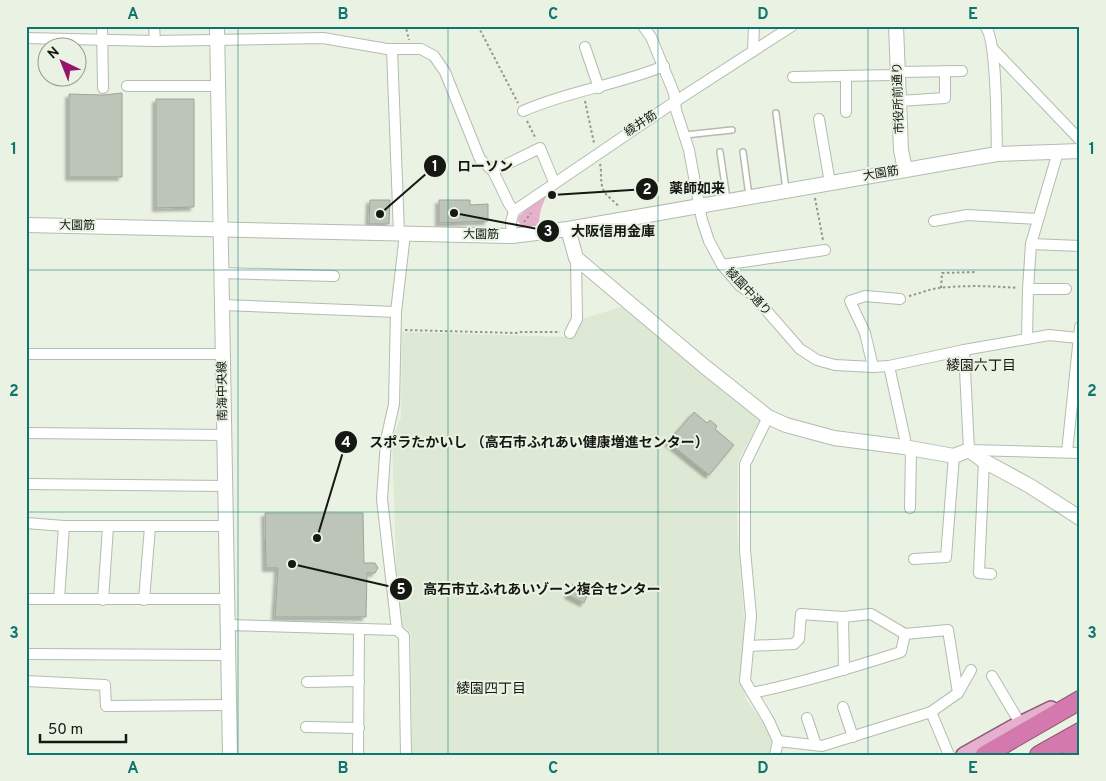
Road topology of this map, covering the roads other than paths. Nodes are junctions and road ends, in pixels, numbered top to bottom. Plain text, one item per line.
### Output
1 (102, 26) edge
2 (154, 26) edge
3 (217, 26) edge
4 (643, 26) edge
5 (754, 26) edge
6 (792, 26) edge
7 (896, 26) edge
8 (985, 26) edge
9 (26, 38) edge
10 (102, 40) junction
11 (155, 41) junction
12 (217, 41) junction
13 (585, 47) dead end
14 (392, 49) junction
15 (993, 49) junction
16 (753, 51) junction
17 (664, 66) junction
18 (945, 71) junction
19 (962, 71) dead end
20 (898, 72) junction
21 (846, 76) junction
22 (794, 78) dead end
23 (127, 86) dead end
24 (218, 86) junction
25 (103, 88) dead end
26 (599, 88) junction
27 (676, 101) junction
28 (899, 101) junction
29 (523, 111) road end
30 (846, 112) dead end
31 (776, 114) dead end
32 (819, 118) dead end
33 (732, 130) dead end
34 (684, 135) junction
35 (1080, 140) edge
36 (1080, 151) edge
37 (720, 152) dead end
38 (742, 152) dead end
39 (1058, 152) junction
40 (997, 154) junction
41 (905, 170) junction
42 (492, 171) junction
43 (554, 182) junction
44 (830, 183) junction
45 (786, 190) junction
46 (749, 197) junction
47 (728, 200) junction
48 (699, 205) junction
49 (514, 211) junction
50 (1038, 219) junction
51 (934, 221) dead end
52 (26, 225) edge
53 (221, 229) junction
54 (568, 229) junction
55 (402, 234) junction
56 (512, 236) junction
57 (1031, 244) junction
58 (1080, 246) edge
59 (825, 250) road end
60 (576, 258) junction
61 (722, 265) junction
62 (221, 273) junction
63 (334, 276) dead end
64 (1028, 289) junction
65 (1066, 289) dead end
66 (900, 299) road end
67 (222, 305) junction
68 (396, 312) junction
69 (1080, 327) edge
70 (570, 333) road end
71 (1078, 338) junction
72 (1027, 339) junction
73 (964, 350) junction
74 (26, 354) edge
75 (223, 354) junction
76 (889, 366) junction
77 (873, 368) junction
78 (768, 417) junction
79 (26, 433) edge
80 (224, 435) junction
81 (907, 448) junction
82 (969, 450) junction
83 (1067, 452) junction
84 (1080, 453) edge
85 (954, 456) junction
86 (984, 461) junction
87 (26, 484) edge
88 (225, 486) junction
89 (910, 508) dead end
90 (1080, 518) edge
91 (26, 523) edge
92 (64, 526) junction
93 (226, 526) junction
94 (108, 527) junction
95 (150, 527) junction
96 (914, 558) dead end
97 (992, 574) dead end
98 (26, 599) edge
99 (59, 599) junction
100 (227, 599) junction
101 (103, 600) junction
102 (144, 600) junction
103 (843, 617) junction
104 (228, 625) junction
105 (359, 629) junction
106 (397, 630) junction
107 (905, 634) junction
108 (748, 646) junction
109 (26, 654) edge
110 (228, 655) junction
111 (844, 670) junction
112 (971, 670) dead end
113 (992, 676) dead end
114 (26, 680) edge
115 (360, 681) junction
116 (307, 682) dead end
117 (752, 693) junction
118 (958, 693) junction
119 (1080, 695) edge
120 (1080, 700) edge
121 (229, 705) junction
122 (843, 707) dead end
123 (931, 712) junction
124 (1080, 714) edge
125 (807, 718) dead end
126 (306, 727) dead end
127 (359, 728) junction
128 (1018, 730) junction
129 (1080, 732) edge
130 (853, 736) junction
131 (778, 741) junction
132 (816, 746) junction
133 (1080, 750) edge
134 (230, 755) edge
135 (358, 755) edge
136 (406, 755) edge
137 (776, 755) edge
138 (949, 755) edge
139 (964, 755) edge
140 (985, 755) edge
141 (1008, 755) edge
142 (1039, 755) edge
143 (1071, 755) edge

1 - 10 street
2 - 11 street
3 - 12 street, 南海中央線
4 - 17 street, 綾園中通り
5 - 16 street
6 - 16 street, 綾井筋
7 - 20 street, 市役所前通り
8 - 15 street
9 - 10 street
10 - 11 street
10 - 25 street
11 - 12 street
12 - 14 street
12 - 24 street, 南海中央線
13 - 26 street
14 - 42 street
14 - 55 street
15 - 35 street
15 - 40 street
16 - 27 street, 綾井筋
17 - 26 street
17 - 27 street, 綾園中通り
18 - 19 street
18 - 20 street
18 - 28 street
20 - 21 street
20 - 28 street, 市役所前通り
21 - 22 street
21 - 30 street
23 - 24 street
24 - 53 street, 南海中央線
26 - 29 street
27 - 34 street, 綾園中通り
27 - 43 street, 綾井筋
28 - 41 street, 市役所前通り
31 - 45 lane
32 - 44 street
33 - 34 lane
34 - 48 street, 綾園中通り
36 - 39 street, 大園筋
37 - 47 lane
38 - 46 lane
39 - 40 street, 大園筋
39 - 50 street
40 - 41 street, 大園筋
41 - 44 street, 大園筋
42 - 43 street
42 - 49 street
43 - 49 street, 綾井筋
44 - 45 street, 大園筋
45 - 46 street, 大園筋
46 - 47 street, 大園筋
47 - 48 street, 大園筋
48 - 54 street, 大園筋
48 - 61 street, 綾園中通り
49 - 56 street
50 - 51 street
50 - 57 street
52 - 53 street, 大園筋
53 - 55 street, 大園筋
53 - 62 street, 南海中央線
54 - 56 street, 大園筋
54 - 60 street
55 - 56 street, 大園筋
55 - 68 street
57 - 58 street
57 - 64 street
59 - 61 street
60 - 70 street
60 - 78 street
61 - 77 street, 綾園中通り
62 - 63 street
62 - 67 street, 南海中央線
64 - 65 street
64 - 72 street
66 - 77 street
67 - 68 street
67 - 75 street, 南海中央線
68 - 106 street
69 - 71 street
71 - 72 street, 綾園中通り
71 - 83 street
72 - 73 street, 綾園中通り
73 - 76 street, 綾園中通り
73 - 82 street
74 - 75 street
75 - 80 street, 南海中央線
76 - 77 street, 綾園中通り
76 - 81 street
78 - 81 street
78 - 108 street
79 - 80 street
80 - 88 street, 南海中央線
81 - 85 street
81 - 89 street
82 - 83 street
82 - 85 street
82 - 86 street
83 - 84 street
85 - 96 street
86 - 90 street
86 - 97 street
87 - 88 street
88 - 93 street, 南海中央線
91 - 92 street
92 - 94 street
92 - 99 street
93 - 95 street
93 - 100 street, 南海中央線
94 - 95 street
94 - 101 street
95 - 102 street
98 - 99 street
99 - 101 street
100 - 102 street
100 - 104 street, 南海中央線
101 - 102 street
103 - 107 street
103 - 108 street
103 - 111 street
104 - 105 street
104 - 110 street, 南海中央線
105 - 106 street
105 - 115 street
106 - 136 street
107 - 111 street
107 - 118 street
108 - 117 street
109 - 110 street
110 - 121 street, 南海中央線
111 - 117 street
112 - 118 street
113 - 128 street
114 - 121 street
115 - 116 street
115 - 127 street
117 - 131 street
118 - 123 street
119 - 128 main road
120 - 128 highway
121 - 134 street, 南海中央線
122 - 130 street
123 - 130 street
123 - 138 street
124 - 141 highway
125 - 132 street
126 - 127 street
127 - 135 street
128 - 139 main road
128 - 140 highway
129 - 142 highway
130 - 132 street
131 - 132 street
131 - 137 street
133 - 143 highway

